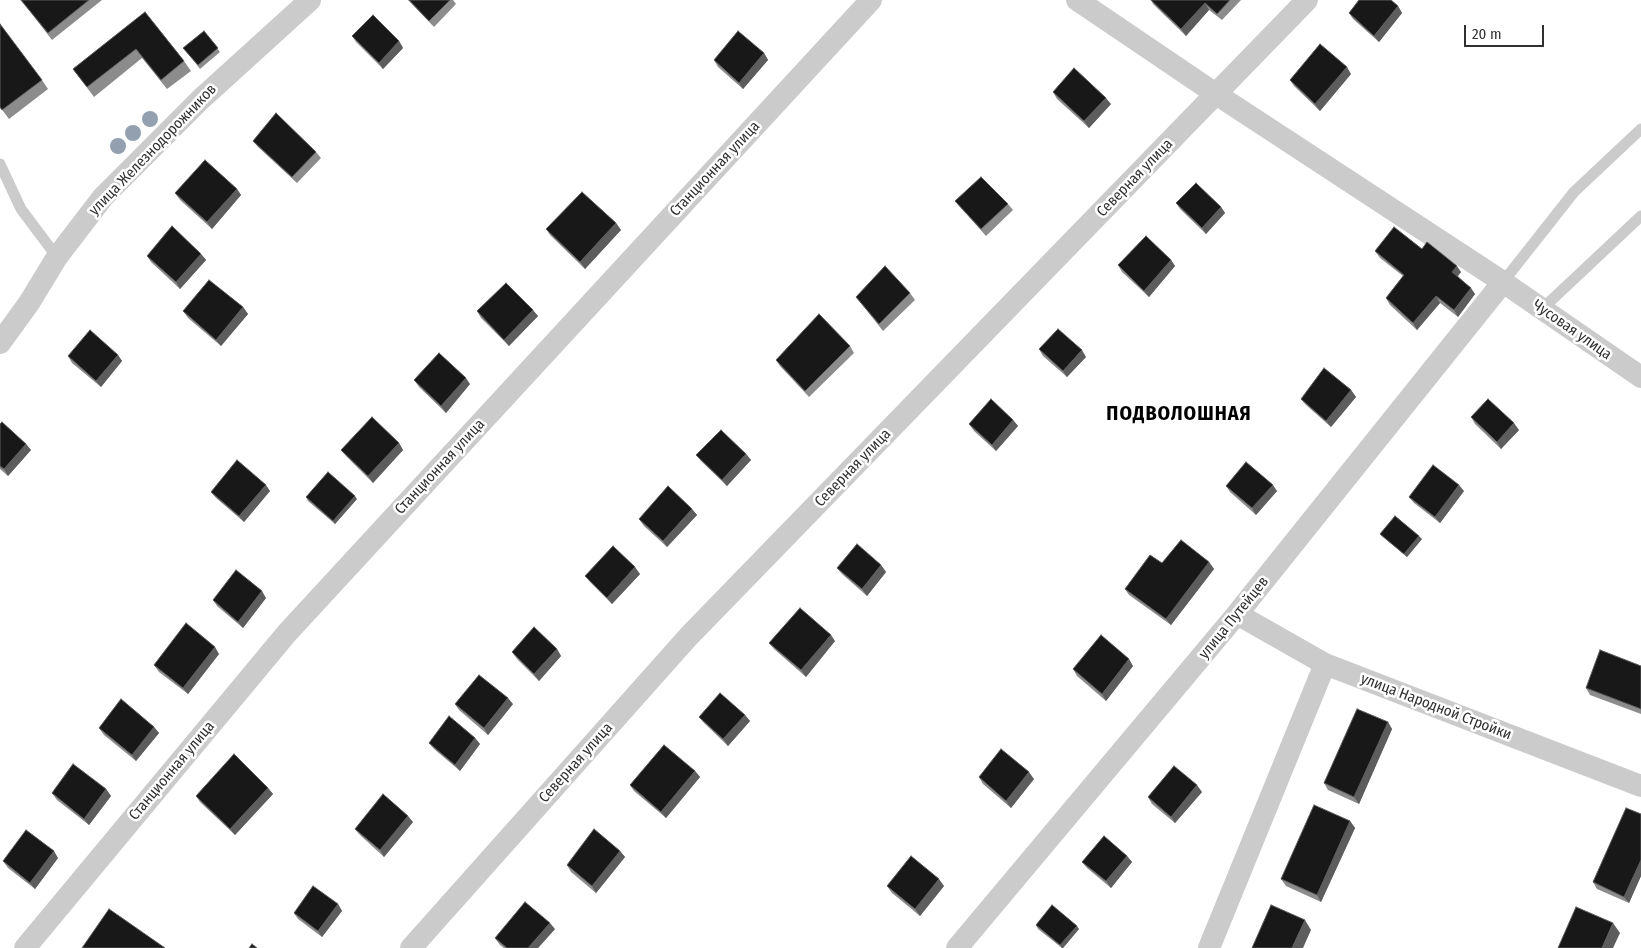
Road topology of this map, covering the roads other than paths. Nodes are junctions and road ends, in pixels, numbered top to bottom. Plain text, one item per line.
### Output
1 (310, 0) edge
2 (871, 0) edge
3 (1077, 0) edge
4 (1307, 0) edge
5 (1216, 94) junction
6 (1641, 129) edge
7 (0, 164) edge
8 (0, 179) edge
9 (21, 209) junction
10 (1641, 216) edge
11 (57, 257) junction
12 (1503, 282) junction
13 (1542, 309) junction
14 (0, 342) edge
15 (1641, 377) edge
16 (1237, 614) junction
17 (1325, 664) junction
18 (1641, 786) edge
19 (25, 948) edge
20 (412, 948) edge
21 (957, 948) edge
22 (1209, 948) edge

1 - 11 street, улица Железнодорожников
2 - 19 street, Станционная улица
3 - 5 street, Чусовая улица
4 - 5 street, Северная улица
5 - 12 street, Чусовая улица
5 - 20 street, Северная улица
6 - 12 lane
7 - 9 lane
8 - 9 lane
9 - 11 lane
10 - 13 lane
11 - 14 street, улица Железнодорожников
12 - 13 street, Чусовая улица
12 - 16 street, улица Путейцев
13 - 15 street, Чусовая улица
16 - 17 street, улица Народной Стройки
16 - 21 street, улица Путейцев
17 - 18 street, улица Народной Стройки
17 - 22 street

